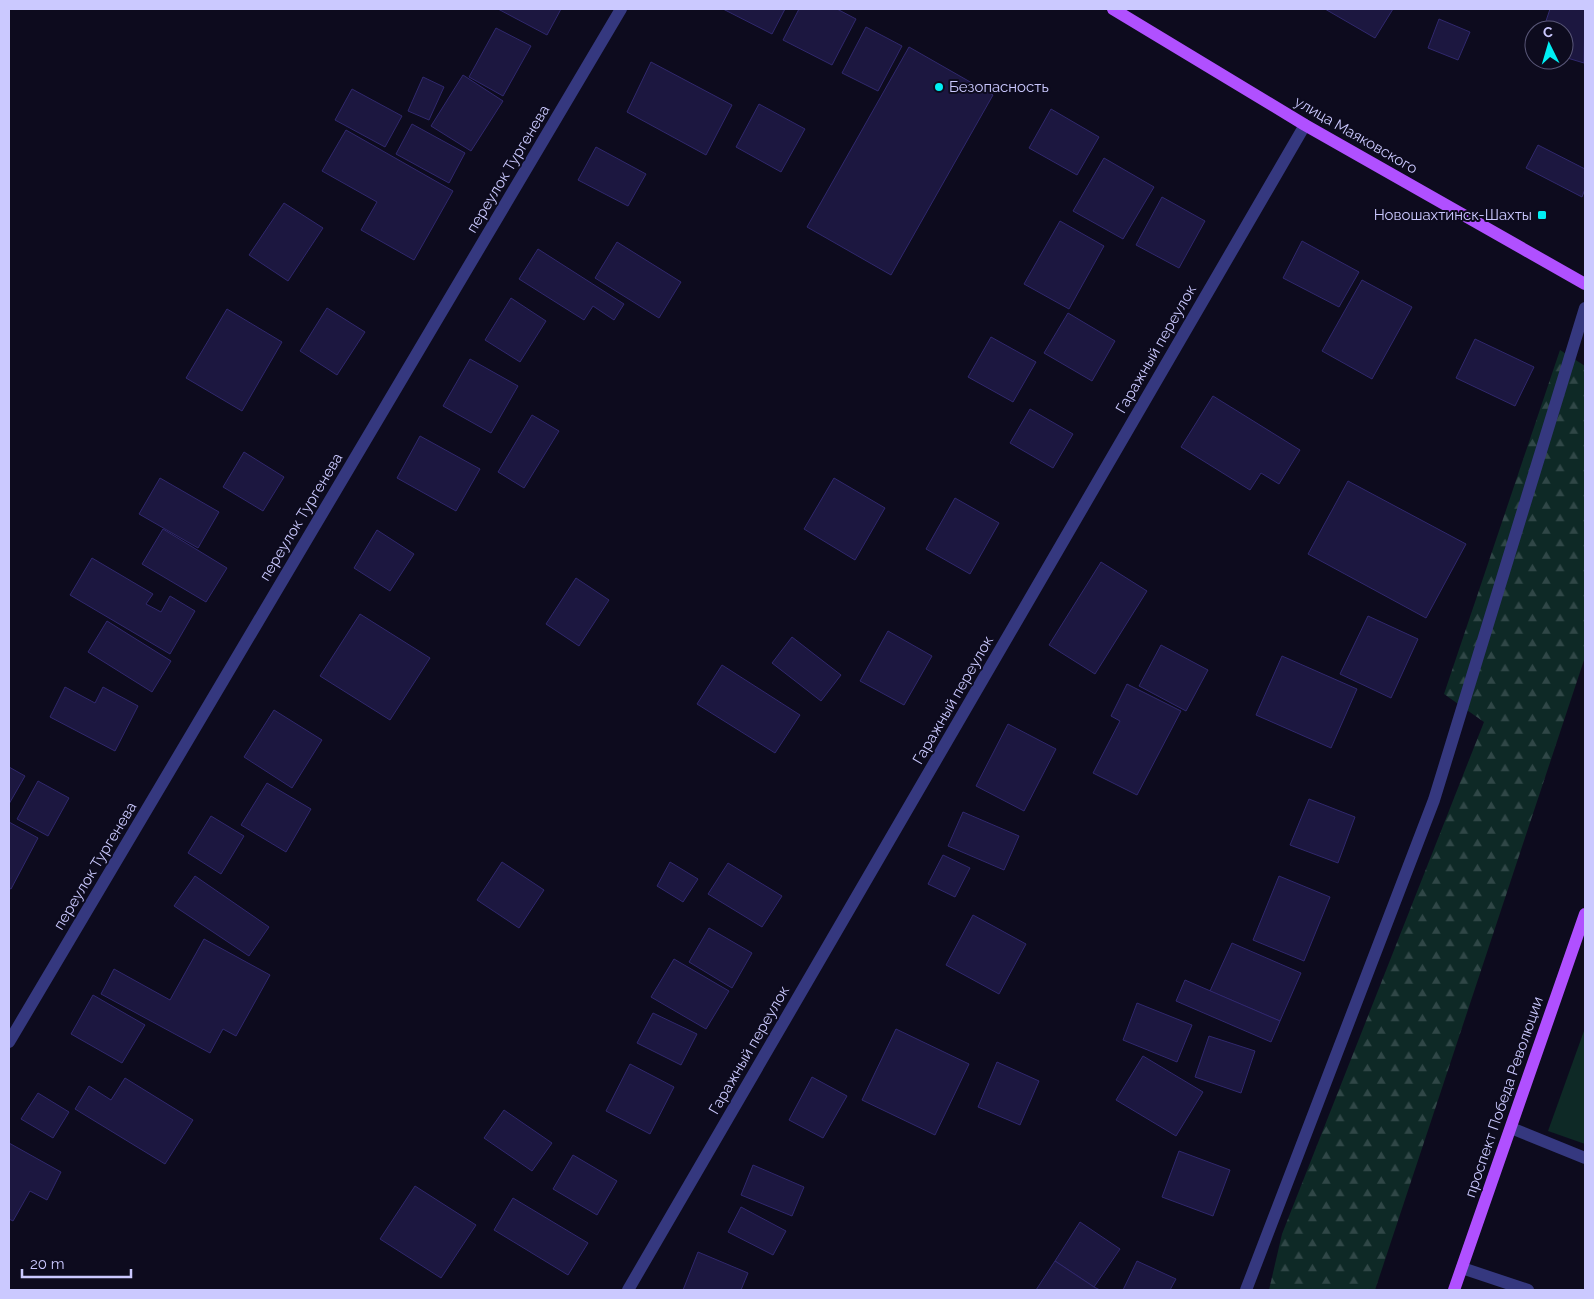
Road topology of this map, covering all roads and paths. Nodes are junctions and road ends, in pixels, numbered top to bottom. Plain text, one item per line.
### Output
1 (622, 9) edge
2 (1112, 9) edge
3 (1305, 125) junction
4 (1585, 284) edge
5 (1585, 308) edge
6 (1585, 914) edge
7 (9, 1042) edge
8 (1511, 1128) junction
9 (1585, 1158) edge
10 (1462, 1268) junction
11 (628, 1290) edge
12 (1246, 1290) edge
13 (1454, 1290) edge
14 (1528, 1290) edge

1 - 7 street, переулок Тургенева
2 - 3 main road, улица Маяковского
3 - 4 main road, улица Маяковского
3 - 11 street, Гаражный переулок
5 - 12 street
6 - 8 main road, проспект Победа Революции
8 - 9 street
8 - 10 main road, проспект Победа Революции
10 - 13 main road, проспект Победа Революции
10 - 14 street

